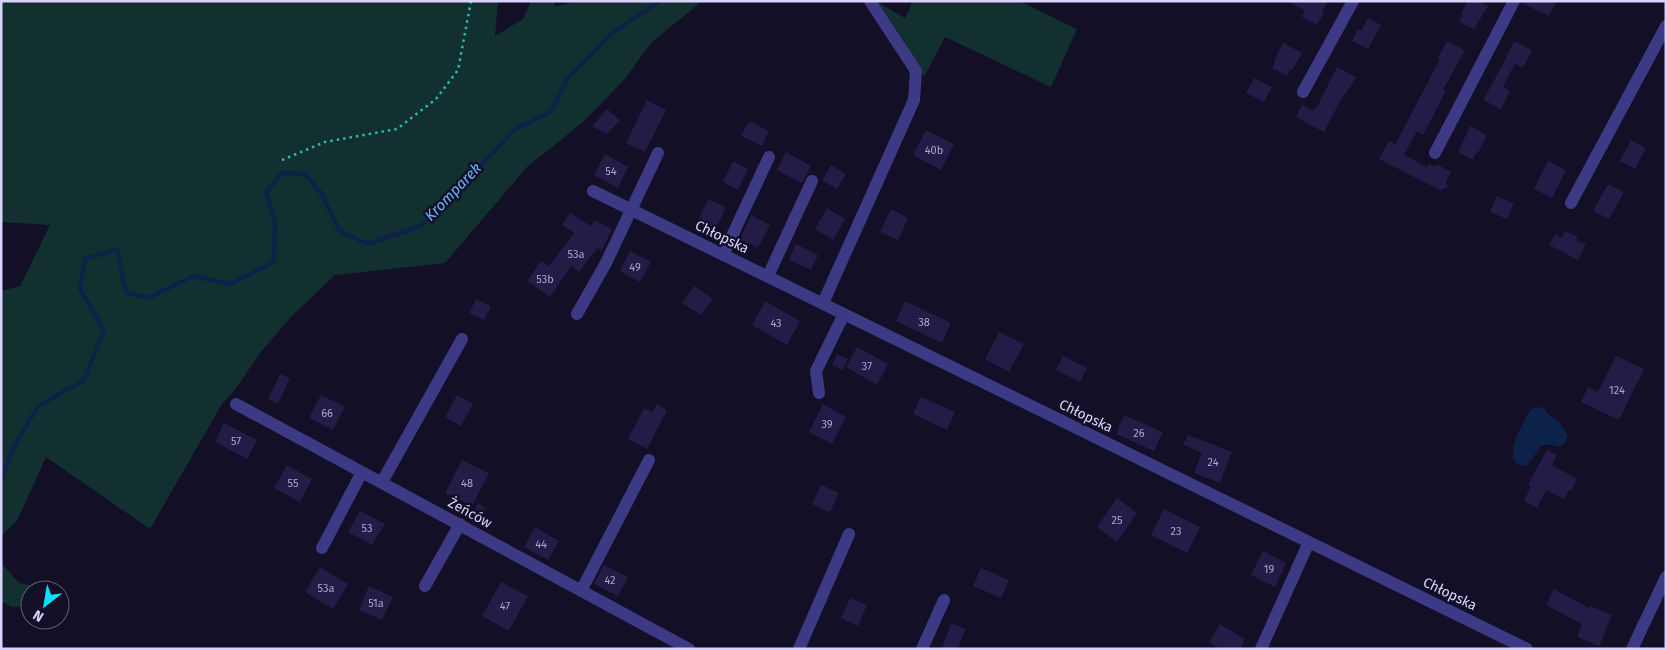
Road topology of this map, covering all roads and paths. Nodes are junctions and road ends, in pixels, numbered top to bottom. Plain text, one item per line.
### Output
1 (471, 1) edge
2 (870, 1) edge
3 (1352, 1) edge
4 (1514, 1) edge
5 (1666, 26) edge
6 (1303, 92) dead end
7 (658, 152) dead end
8 (1435, 153) dead end
9 (769, 157) dead end
10 (282, 160) dead end
11 (812, 181) dead end
12 (593, 191) dead end
13 (1571, 203) dead end
14 (632, 210) junction
15 (723, 255) junction
16 (768, 276) junction
17 (823, 303) junction
18 (577, 314) dead end
19 (844, 314) junction
20 (462, 339) dead end
21 (819, 392) dead end
22 (236, 404) dead end
23 (649, 460) dead end
24 (362, 472) junction
25 (382, 482) junction
26 (460, 524) junction
27 (849, 534) dead end
28 (1309, 542) junction
29 (322, 548) dead end
30 (1666, 577) edge
31 (425, 586) dead end
32 (581, 590) junction
33 (944, 600) dead end
34 (689, 649) edge
35 (799, 649) edge
36 (922, 649) edge
37 (1261, 649) edge
38 (1527, 649) edge
39 (1632, 649) edge

1 - 10 path
2 - 17 street
3 - 6 street
4 - 8 street
5 - 13 street
7 - 14 street
9 - 15 street
11 - 16 street
12 - 14 street, Chłopska
14 - 15 street, Chłopska
14 - 18 street
15 - 16 street, Chłopska
16 - 17 street, Chłopska
17 - 19 street, Chłopska
19 - 21 street
19 - 28 street, Chłopska
20 - 25 street
22 - 24 street, Żeńców
23 - 32 street
24 - 25 street, Żeńców
24 - 29 street
25 - 26 street, Żeńców
26 - 31 street
26 - 32 street, Żeńców
27 - 35 street
28 - 37 street
28 - 38 street, Chłopska
30 - 39 street
32 - 34 street, Żeńców
33 - 36 street

